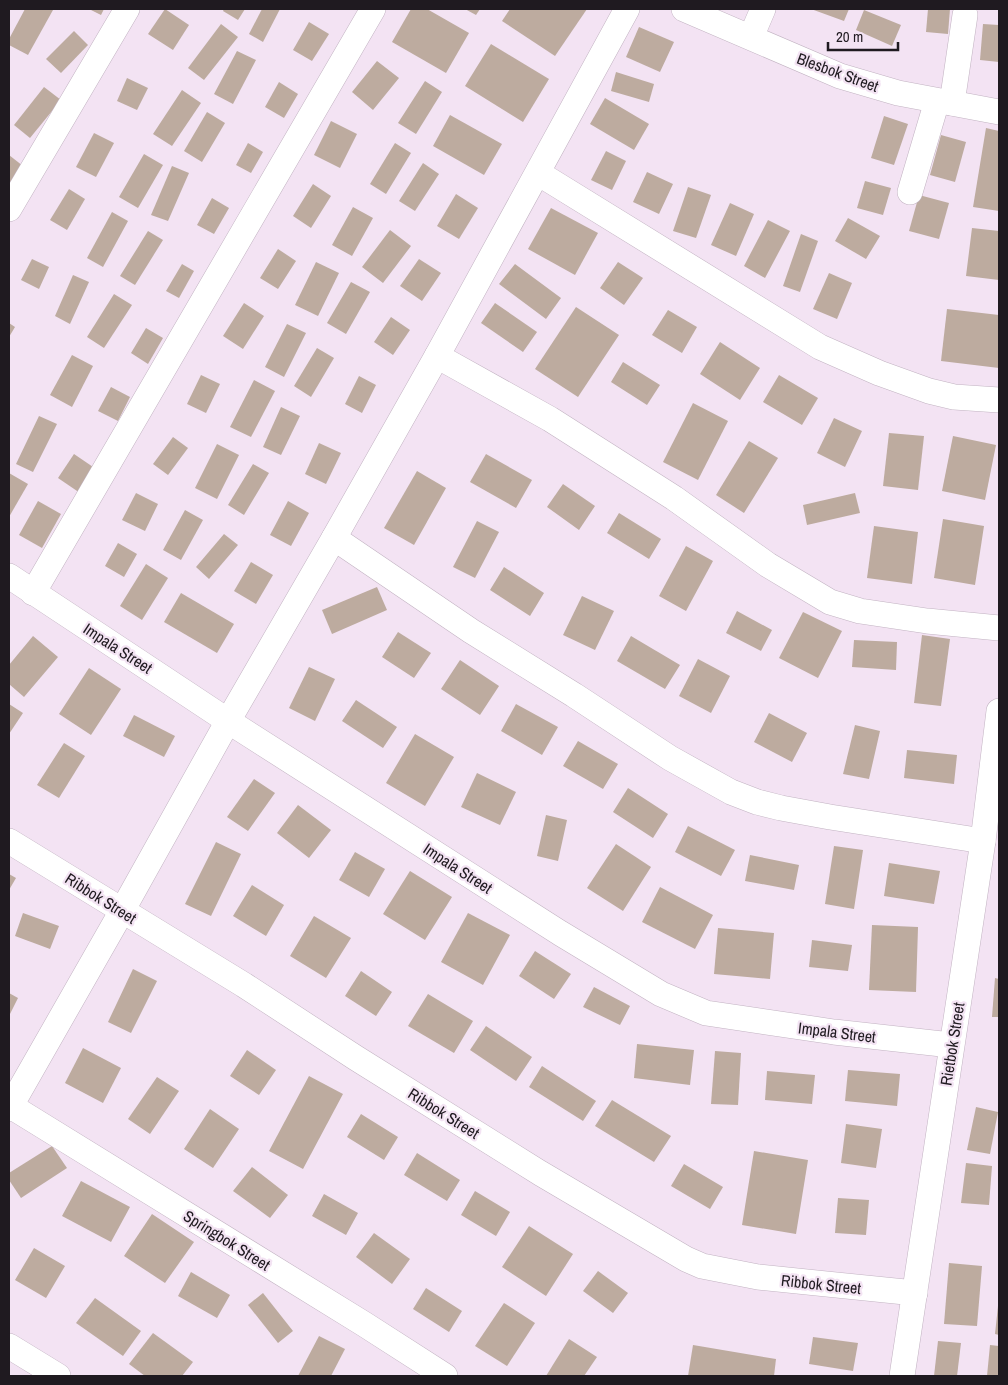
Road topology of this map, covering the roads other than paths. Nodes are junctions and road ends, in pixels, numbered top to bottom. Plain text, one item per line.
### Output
1 (127, 9) edge
2 (373, 9) edge
3 (627, 9) edge
4 (684, 9) edge
5 (763, 9) edge
6 (965, 15) dead end
7 (751, 37) junction
8 (945, 102) junction
9 (999, 112) edge
10 (538, 172) junction
11 (910, 192) dead end
12 (9, 209) edge
13 (437, 356) junction
14 (999, 400) edge
15 (334, 538) junction
16 (9, 576) edge
17 (33, 593) junction
18 (999, 628) edge
19 (999, 711) edge
20 (228, 721) junction
21 (9, 840) edge
22 (983, 840) junction
23 (122, 911) junction
24 (952, 1045) junction
25 (9, 1107) edge
26 (915, 1293) junction
27 (9, 1346) edge
28 (58, 1376) edge
29 (445, 1376) edge
30 (902, 1376) edge

1 - 12 street
2 - 17 street
3 - 10 street
4 - 7 street, Blesbok Street
5 - 7 street
6 - 8 street
7 - 8 street, Blesbok Street
8 - 9 street, Blesbok Street
8 - 11 street
10 - 13 street
10 - 14 street
13 - 15 street
13 - 18 street
15 - 20 street
15 - 22 street
16 - 17 street, Impala Street
17 - 20 street, Impala Street
19 - 22 street, Rietbok Street
20 - 23 street
20 - 24 street, Impala Street
21 - 23 street, Ribbok Street
22 - 24 street, Rietbok Street
23 - 25 street
23 - 26 street, Ribbok Street
24 - 26 street, Rietbok Street
25 - 29 street, Springbok Street
26 - 30 street, Rietbok Street
27 - 28 street

